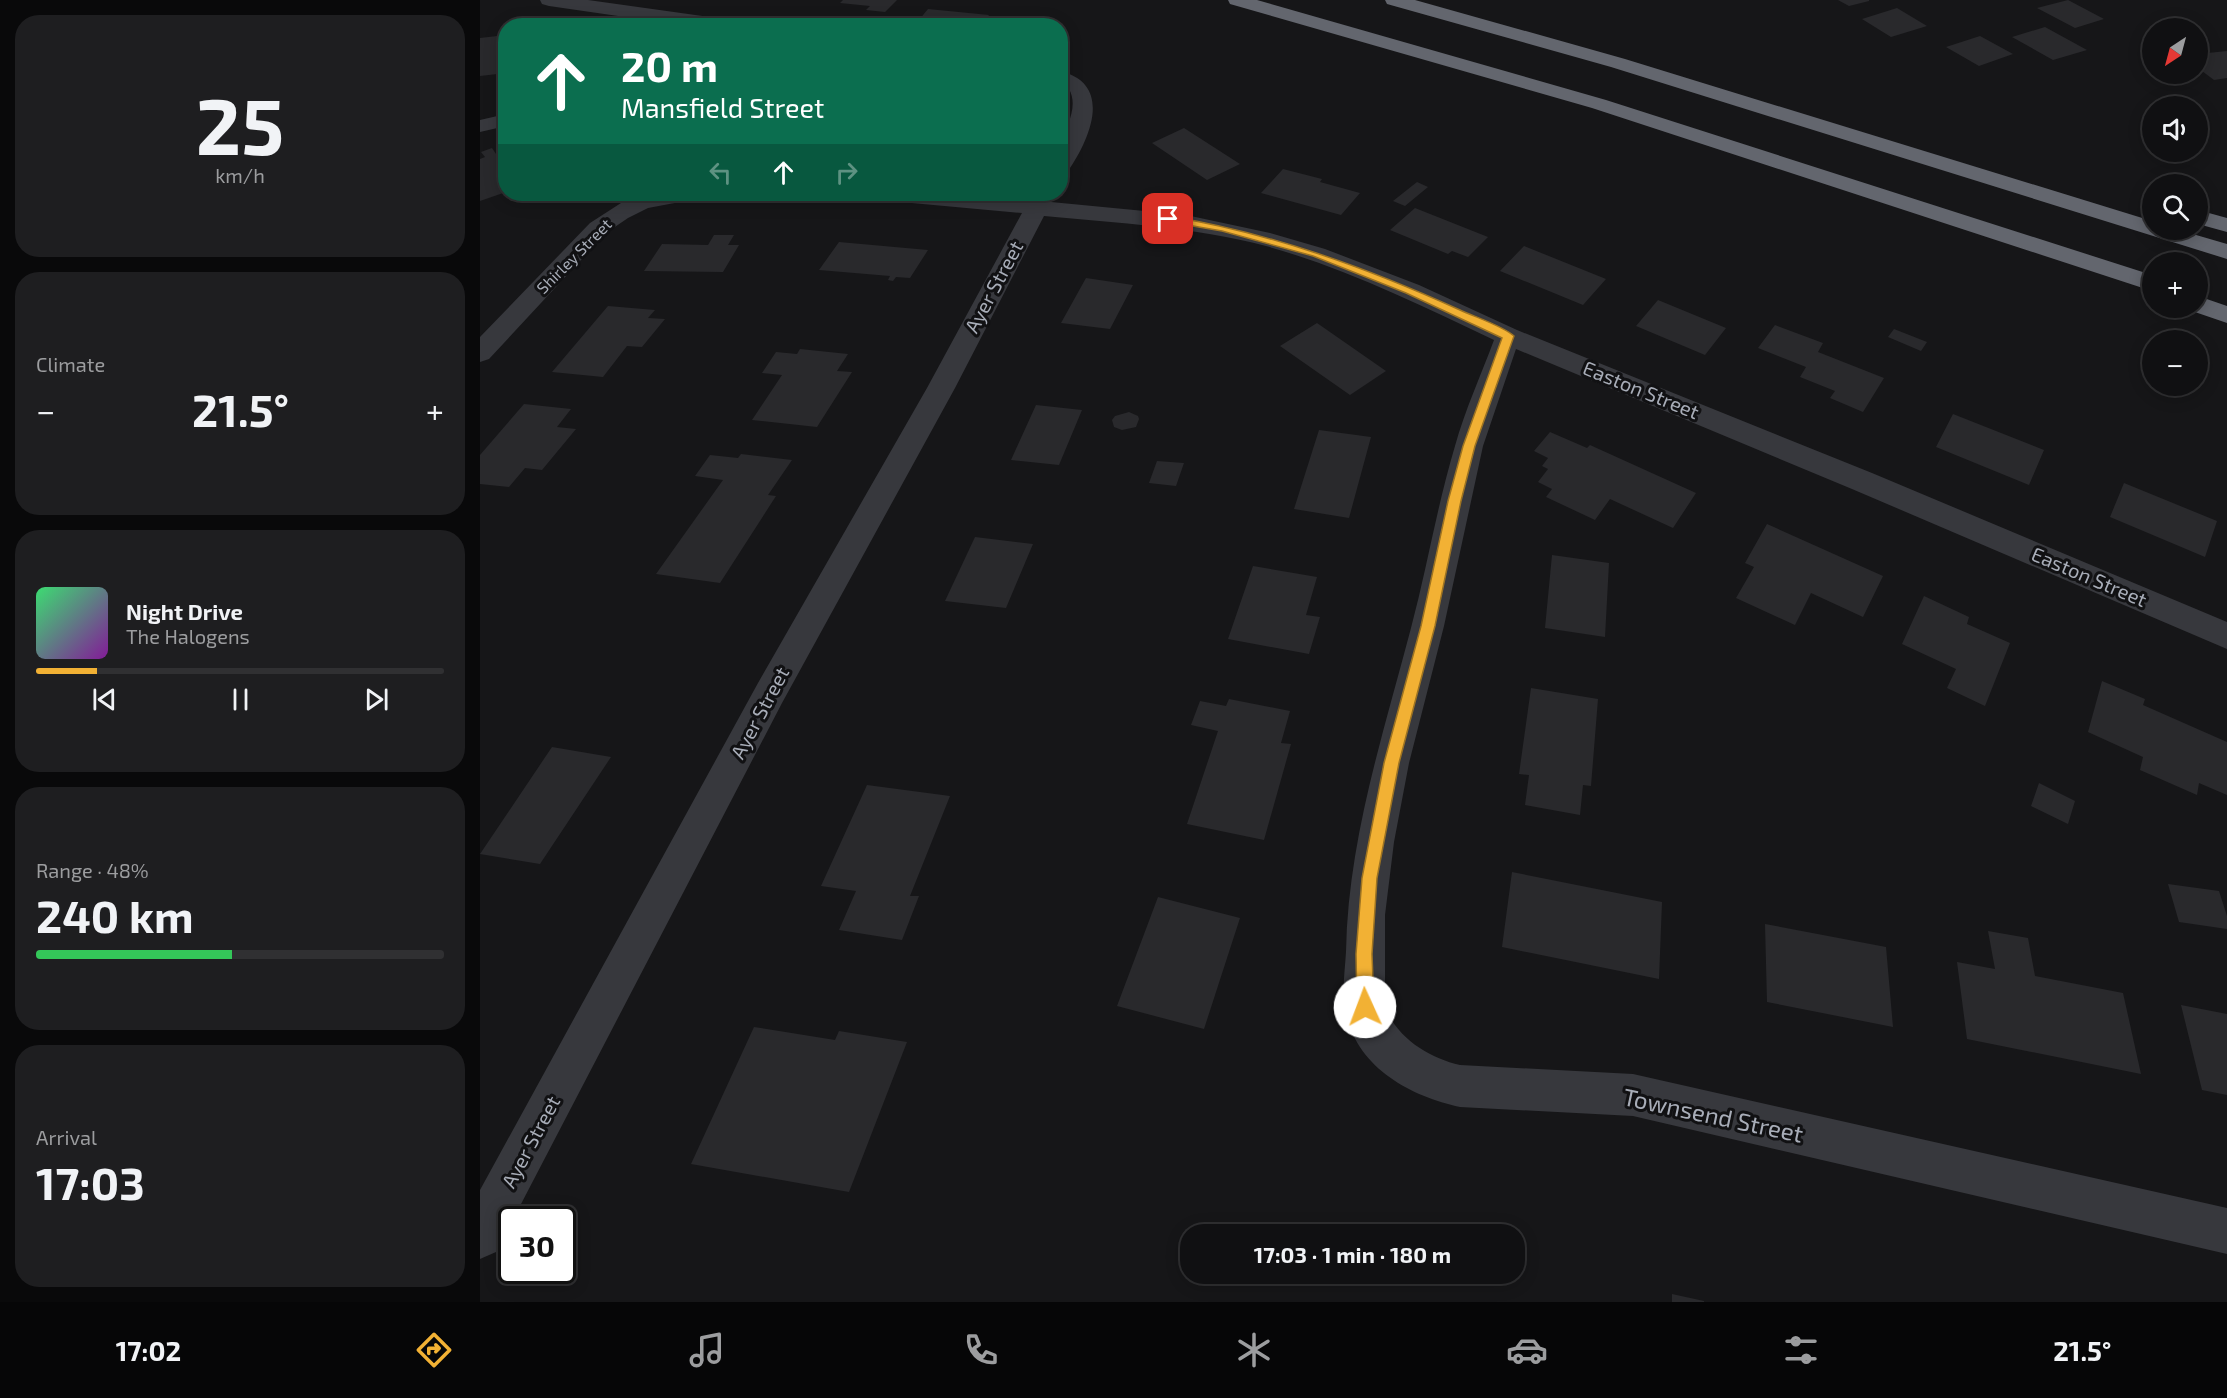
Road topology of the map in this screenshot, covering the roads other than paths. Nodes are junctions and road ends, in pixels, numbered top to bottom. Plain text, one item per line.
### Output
1 (549, 0) edge
2 (1237, 0) edge
3 (1394, 0) edge
4 (675, 18) edge
5 (1068, 81) edge
6 (498, 122) edge
7 (480, 126) edge
8 (1828, 126) junction
9 (1068, 154) edge
10 (2099, 189) dead end
11 (645, 201) edge
12 (1039, 201) edge
13 (1047, 201) edge
14 (2208, 220) edge
15 (2142, 225) edge
16 (2227, 225) edge
17 (2189, 240) edge
18 (2227, 252) edge
19 (2142, 281) edge
20 (2208, 301) edge
21 (2208, 308) edge
22 (2227, 308) edge
23 (2227, 315) edge
24 (1508, 336) junction
25 (480, 353) edge
26 (2227, 636) edge
27 (2227, 1231) edge
28 (480, 1236) edge

1 - 4 street
2 - 19 highway
3 - 8 highway
5 - 9 street
6 - 7 street
8 - 10 highway
8 - 15 highway
11 - 25 street, Shirley Street
12 - 28 street, Ayer Street
13 - 24 street, Easton Street
14 - 16 highway
17 - 18 highway
20 - 22 highway
21 - 23 highway
24 - 26 street, Easton Street
24 - 27 street, Townsend Street

